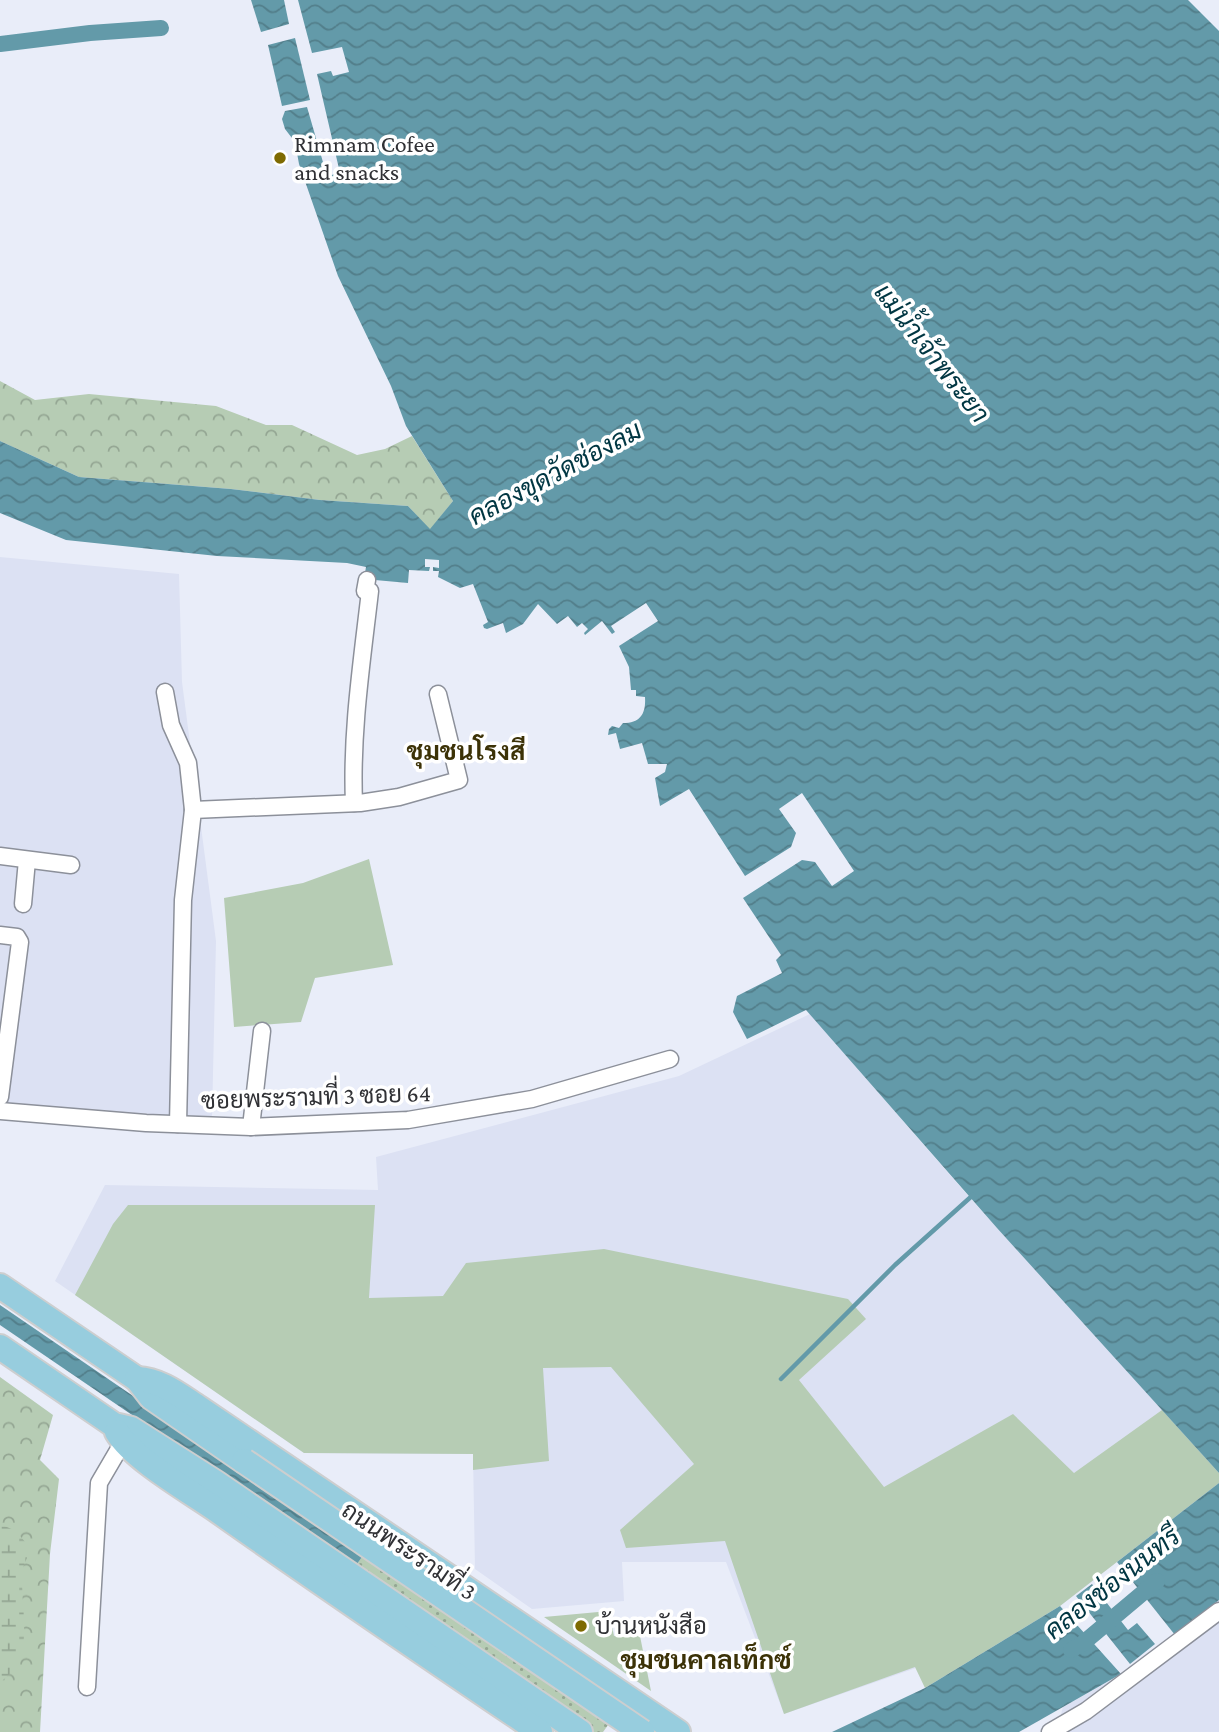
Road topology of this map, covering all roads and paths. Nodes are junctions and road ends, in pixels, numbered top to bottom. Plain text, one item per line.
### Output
1 (367, 580) dead end
2 (165, 692) dead end
3 (438, 694) dead end
4 (354, 803) junction
5 (193, 810) junction
6 (0, 856) edge
7 (27, 860) junction
8 (71, 865) dead end
9 (23, 904) dead end
10 (0, 935) edge
11 (5, 1016) edge
12 (262, 1031) dead end
13 (670, 1059) dead end
14 (0, 1097) edge
15 (0, 1111) edge
16 (178, 1124) junction
17 (251, 1127) junction
18 (0, 1286) edge
19 (0, 1347) edge
20 (137, 1379) junction
21 (119, 1433) junction
22 (1219, 1611) edge
23 (88, 1687) dead end
24 (631, 1701) junction
25 (540, 1732) edge
26 (580, 1732) edge
27 (635, 1732) edge
28 (642, 1732) edge
29 (678, 1732) edge
30 (1050, 1732) edge

1 - 4 street
2 - 5 street
3 - 4 street
4 - 5 street
5 - 16 street
6 - 7 street
7 - 8 street
7 - 9 street
10 - 11 street
11 - 14 street
12 - 17 street
13 - 17 street, ซอยพระรามที่ 3 ซอย 64
15 - 16 street, ซอยพระรามที่ 3 ซอย 64
16 - 17 street, ซอยพระรามที่ 3 ซอย 64
18 - 20 main road, ถนนพระรามที่ 3
19 - 21 main road
20 - 24 main road, ถนนพระรามที่ 3
20 - 28 main road, ถนนพระรามที่ 3, bridge
21 - 23 street
21 - 25 main road
21 - 26 main road
22 - 30 street
24 - 27 main road
24 - 29 main road, ถนนพระรามที่ 3

